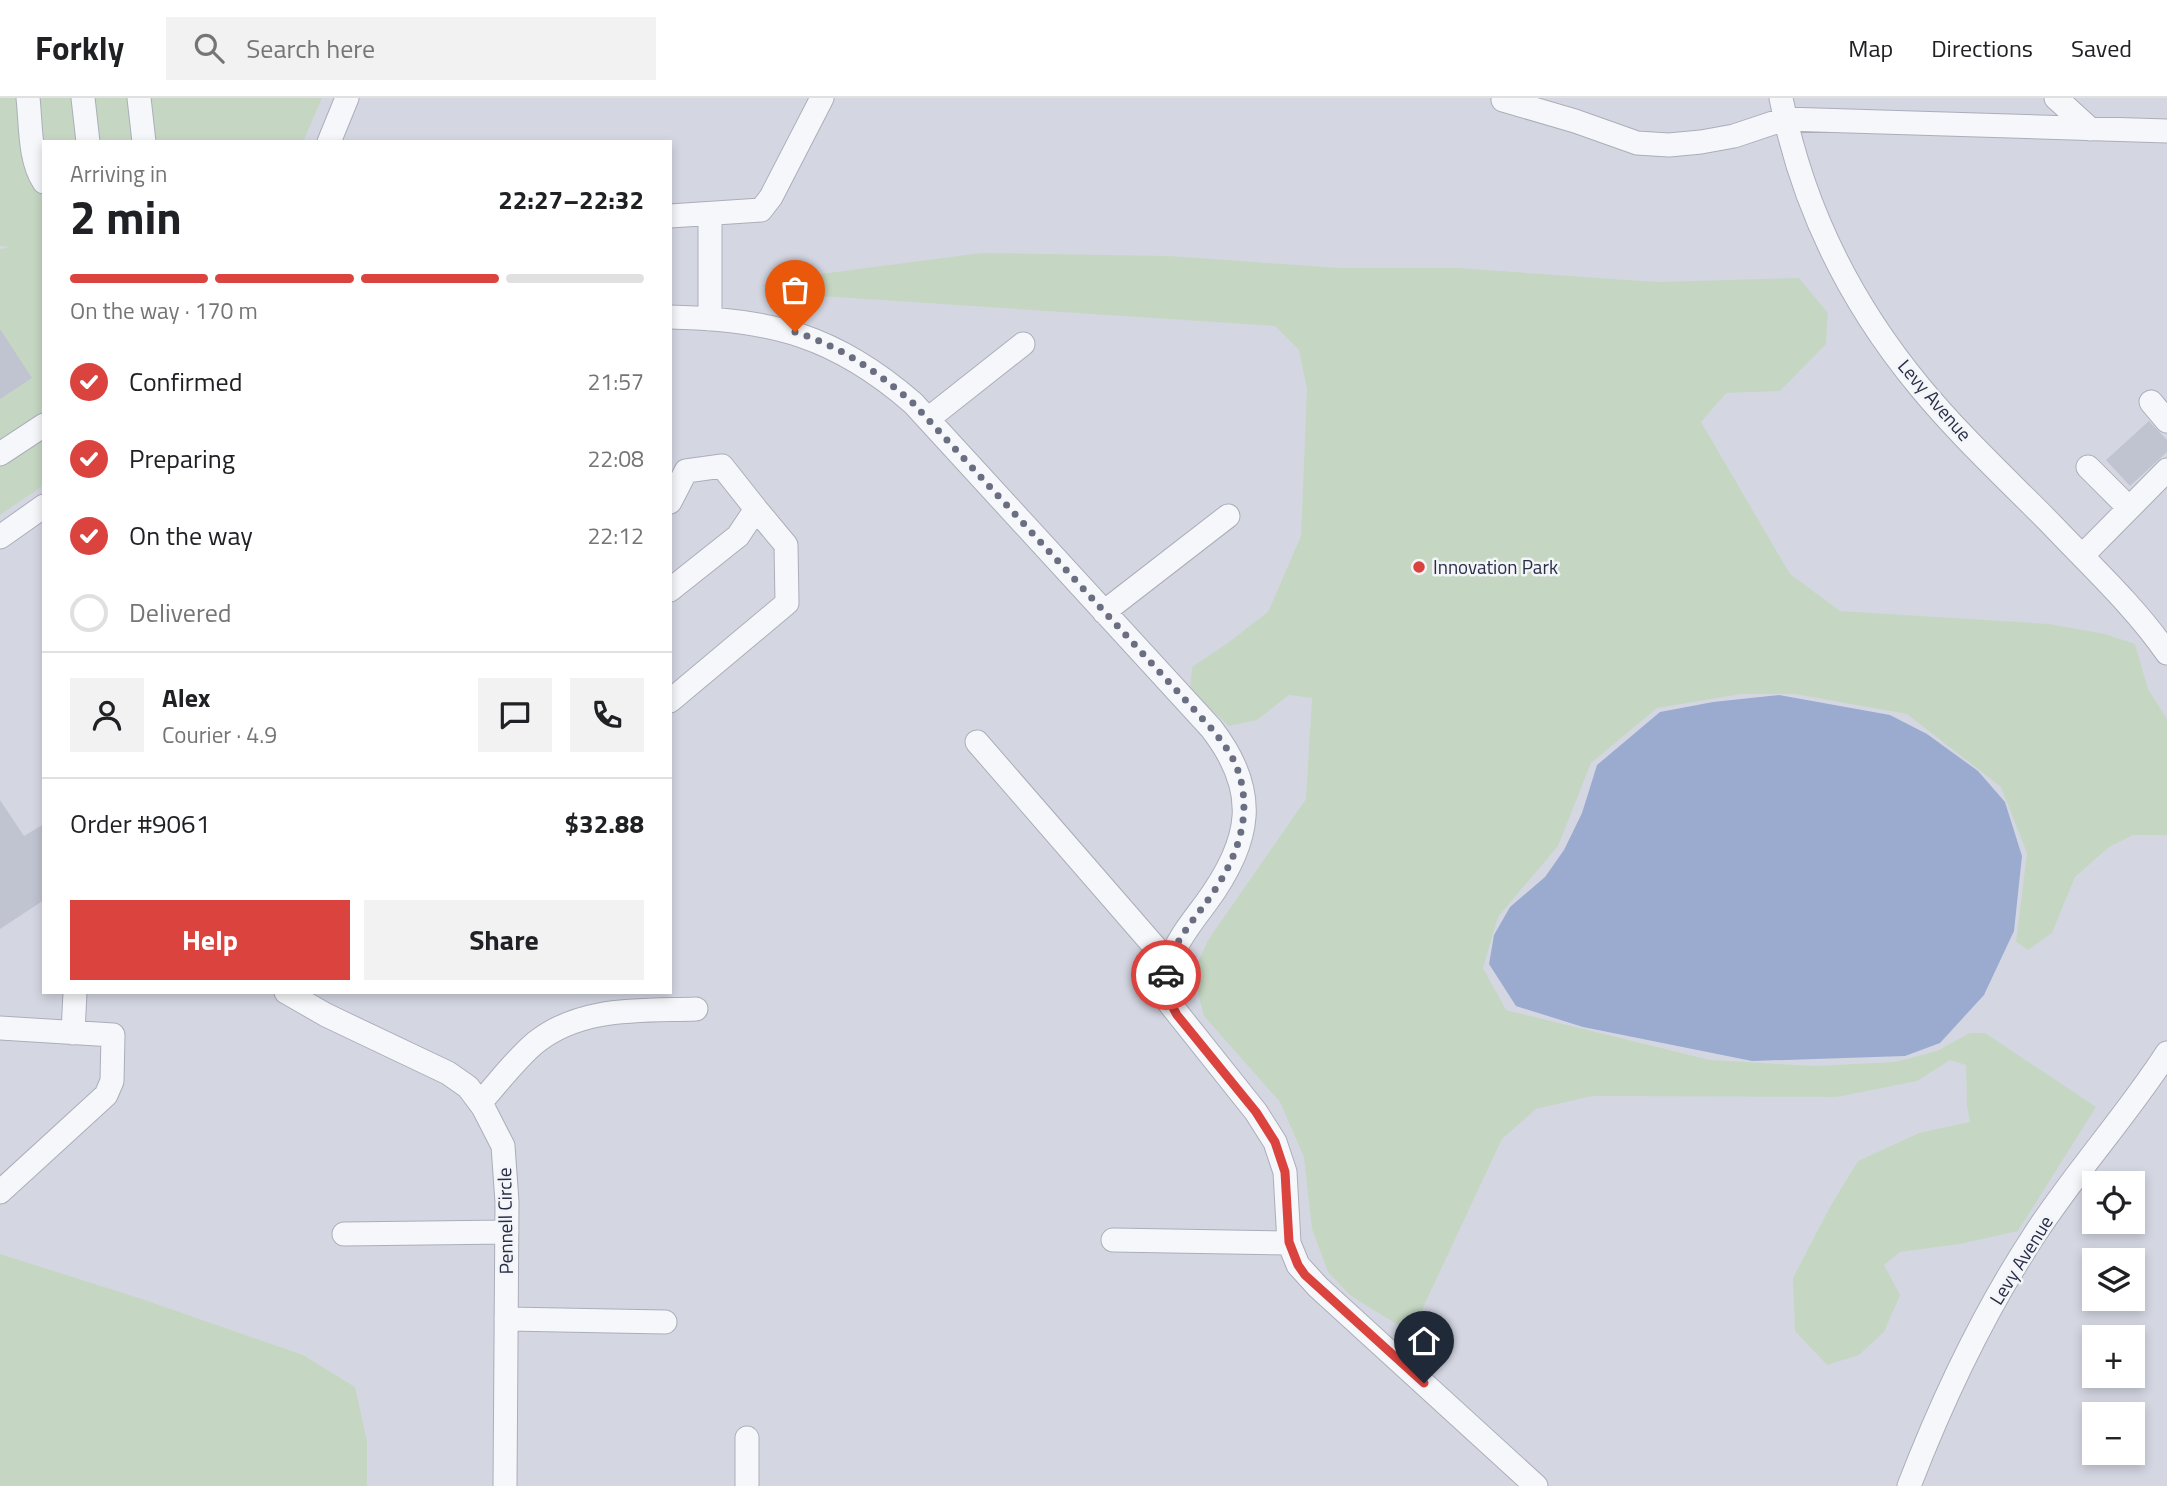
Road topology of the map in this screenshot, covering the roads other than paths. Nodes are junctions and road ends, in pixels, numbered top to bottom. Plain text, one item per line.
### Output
1 (28, 98) edge
2 (83, 98) edge
3 (139, 98) edge
4 (347, 98) edge
5 (822, 98) edge
6 (2056, 98) edge
7 (1503, 100) dead end
8 (1783, 109) edge
9 (2090, 129) junction
10 (2167, 131) edge
11 (88, 140) edge
12 (144, 140) edge
13 (330, 140) edge
14 (42, 178) edge
15 (710, 214) junction
16 (672, 216) edge
17 (672, 317) edge
18 (710, 319) junction
19 (1023, 344) dead end
20 (2151, 402) dead end
21 (928, 419) junction
22 (2167, 421) edge
23 (42, 426) edge
24 (0, 454) edge
25 (2088, 467) dead end
26 (2167, 470) edge
27 (672, 498) edge
28 (42, 507) edge
29 (2129, 508) junction
30 (756, 509) junction
31 (1228, 516) dead end
32 (0, 537) edge
33 (2082, 556) junction
34 (672, 588) edge
35 (1104, 612) junction
36 (2167, 653) edge
37 (672, 699) edge
38 (977, 742) dead end
39 (1168, 962) junction
40 (75, 994) edge
41 (289, 994) edge
42 (696, 1009) dead end
43 (0, 1028) edge
44 (73, 1033) junction
45 (2167, 1053) edge
46 (480, 1103) junction
47 (0, 1192) edge
48 (507, 1232) junction
49 (344, 1234) dead end
50 (1113, 1240) dead end
51 (1289, 1242) junction
52 (506, 1319) junction
53 (664, 1322) dead end
54 (747, 1438) dead end
55 (505, 1486) edge
56 (747, 1486) edge
57 (1536, 1486) edge
58 (1909, 1486) edge

1 - 14 street
2 - 11 street
3 - 12 street
4 - 13 street
5 - 15 street
6 - 9 street
7 - 8 street
8 - 9 street
8 - 33 street, Levy Avenue
9 - 10 street
15 - 16 street
15 - 18 street
17 - 18 street
18 - 21 street
19 - 21 street
20 - 22 street
21 - 35 street
23 - 24 street
25 - 29 street
26 - 29 street
27 - 30 street
28 - 32 street
29 - 33 street
30 - 34 street
30 - 37 street
31 - 35 street
33 - 36 street, Levy Avenue
35 - 39 street
38 - 39 street
39 - 51 street
40 - 44 street
41 - 46 street, Pennell Circle
42 - 46 street
43 - 44 street
44 - 47 street
45 - 58 street, Levy Avenue
46 - 48 street, Pennell Circle
48 - 49 street
48 - 52 street, Pennell Circle
50 - 51 street
51 - 57 street
52 - 53 street
52 - 55 street, Pennell Circle
54 - 56 street

